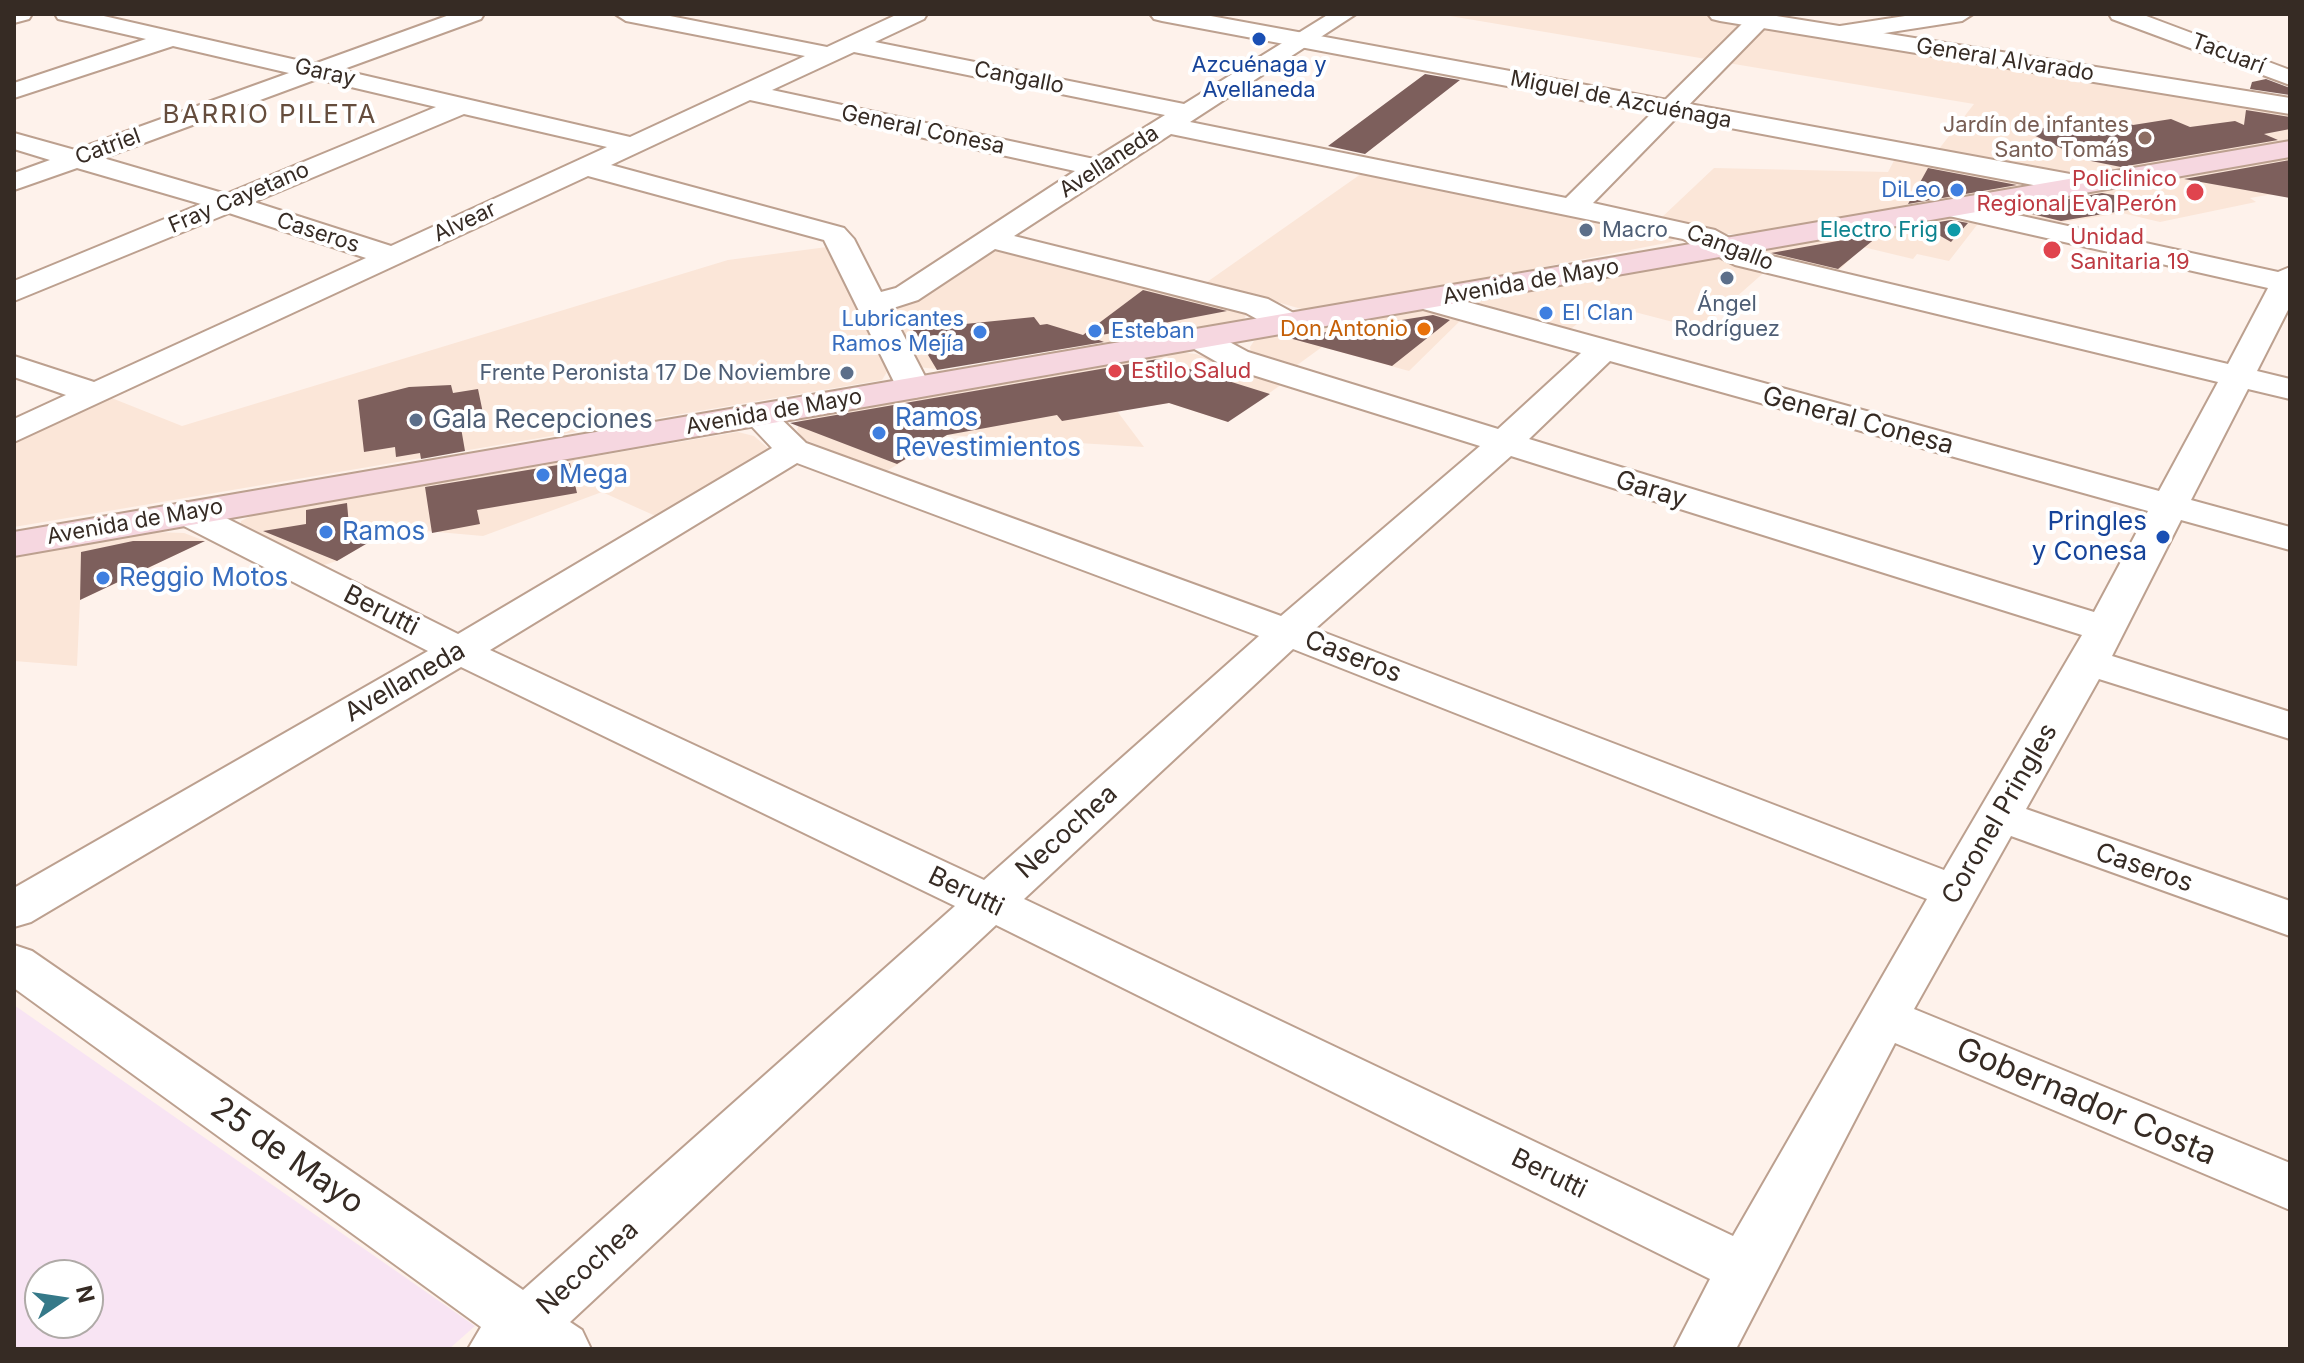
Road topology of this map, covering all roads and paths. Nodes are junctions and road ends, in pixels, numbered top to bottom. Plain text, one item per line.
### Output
1 (21, 14) edge
2 (66, 14) edge
3 (473, 14) edge
4 (626, 14) edge
5 (916, 14) edge
6 (1162, 14) edge
7 (1345, 14) edge
8 (1720, 14) edge
9 (1962, 14) edge
10 (2120, 14) edge
11 (14, 16) edge
12 (1759, 20) junction
13 (1840, 33) junction
14 (170, 39) junction
15 (1307, 40) junction
16 (840, 49) junction
17 (316, 71) junction
18 (2290, 78) edge
19 (14, 91) edge
20 (747, 92) junction
21 (464, 105) junction
22 (2290, 106) edge
23 (1673, 110) junction
24 (1177, 118) junction
25 (14, 141) edge
26 (631, 145) junction
27 (2290, 149) edge
28 (76, 159) junction
29 (586, 167) junction
30 (1098, 168) junction
31 (14, 182) edge
32 (2081, 185) junction
33 (227, 203) junction
34 (1574, 206) junction
35 (1949, 208) junction
36 (992, 239) junction
37 (1726, 248) junction
38 (391, 256) junction
39 (2289, 281) edge
40 (14, 292) edge
41 (1427, 300) junction
42 (872, 304) junction
43 (1290, 324) junction
44 (1200, 339) junction
45 (1601, 351) junction
46 (14, 366) edge
47 (2235, 375) junction
48 (914, 388) junction
49 (2290, 389) edge
50 (95, 394) junction
51 (758, 415) junction
52 (14, 432) edge
53 (1503, 444) junction
54 (794, 450) junction
55 (2171, 506) junction
56 (187, 513) junction
57 (2290, 539) edge
58 (14, 544) edge
59 (1287, 632) junction
60 (2097, 646) junction
61 (459, 651) junction
62 (2290, 726) edge
63 (1999, 816) junction
64 (1955, 892) junction
65 (989, 902) junction
66 (14, 910) edge
67 (2290, 919) edge
68 (14, 963) edge
69 (1883, 1017) junction
70 (2290, 1187) edge
71 (1745, 1269) junction
72 (528, 1341) edge
73 (1705, 1349) edge

1 - 11 street
2 - 14 street, Garay
3 - 17 street, Catriel
4 - 16 street, Cangallo
5 - 16 street, Alvear
6 - 15 street, Miguel de Azcuénaga
7 - 15 street, Avellaneda
8 - 12 street, General Alvarado
9 - 13 street
10 - 18 street, Tacuarí
12 - 13 street, General Alvarado
12 - 23 street
13 - 22 street, General Alvarado
14 - 17 street, Garay
14 - 19 street
15 - 23 street, Miguel de Azcuénaga
15 - 24 street, Avellaneda
16 - 20 street, Alvear
16 - 24 street, Cangallo
17 - 21 street, Garay
17 - 28 street, Catriel
20 - 26 street, Alvear
20 - 30 street, General Conesa
21 - 26 street, Garay
21 - 33 street, Fray Cayetano
23 - 32 street, Miguel de Azcuénaga
23 - 34 street
24 - 30 street, Avellaneda
24 - 34 street, Cangallo
25 - 28 street, Caseros
26 - 29 street, Alvear
27 - 32 main road, Avenida de Mayo
28 - 31 street, Catriel
28 - 33 street, Caseros
29 - 38 street, Alvear
29 - 42 street
30 - 36 street, Avellaneda
32 - 35 main road, Avenida de Mayo
33 - 38 street, Caseros
33 - 40 street, Fray Cayetano
34 - 37 street, Cangallo
35 - 37 main road, Avenida de Mayo
35 - 39 street
36 - 42 street, Avellaneda
36 - 43 street
37 - 41 main road, Avenida de Mayo
37 - 47 street, Cangallo
38 - 50 street, Alvear
39 - 47 street, Coronel Pringles
41 - 43 main road, Avenida de Mayo
41 - 45 street, General Conesa
42 - 48 street
43 - 44 main road, Avenida de Mayo
44 - 48 main road, Avenida de Mayo
44 - 53 street, Garay
45 - 53 street, Necochea
45 - 55 street, General Conesa
46 - 50 street
47 - 49 street, Cangallo
47 - 55 street, Coronel Pringles
48 - 51 main road, Avenida de Mayo
50 - 52 street, Alvear
51 - 54 street, Caseros
51 - 56 main road, Avenida de Mayo
53 - 59 street, Necochea
53 - 60 street, Garay
54 - 59 street, Caseros
54 - 61 street, Avellaneda
55 - 57 street, General Conesa
55 - 60 street, Coronel Pringles
56 - 58 main road, Avenida de Mayo
56 - 61 street, Berutti
59 - 64 street, Caseros
59 - 65 street, Necochea
60 - 62 street, Garay
60 - 63 street, Coronel Pringles
61 - 65 street, Berutti
61 - 66 street, Avellaneda
63 - 64 street, Coronel Pringles
63 - 67 street, Caseros
64 - 69 street, Coronel Pringles
65 - 71 street, Berutti
65 - 72 street, Necochea
68 - 72 street, 25 de Mayo
69 - 70 street, Gobernador Costa
69 - 71 street, Coronel Pringles
71 - 73 street, Coronel Pringles

